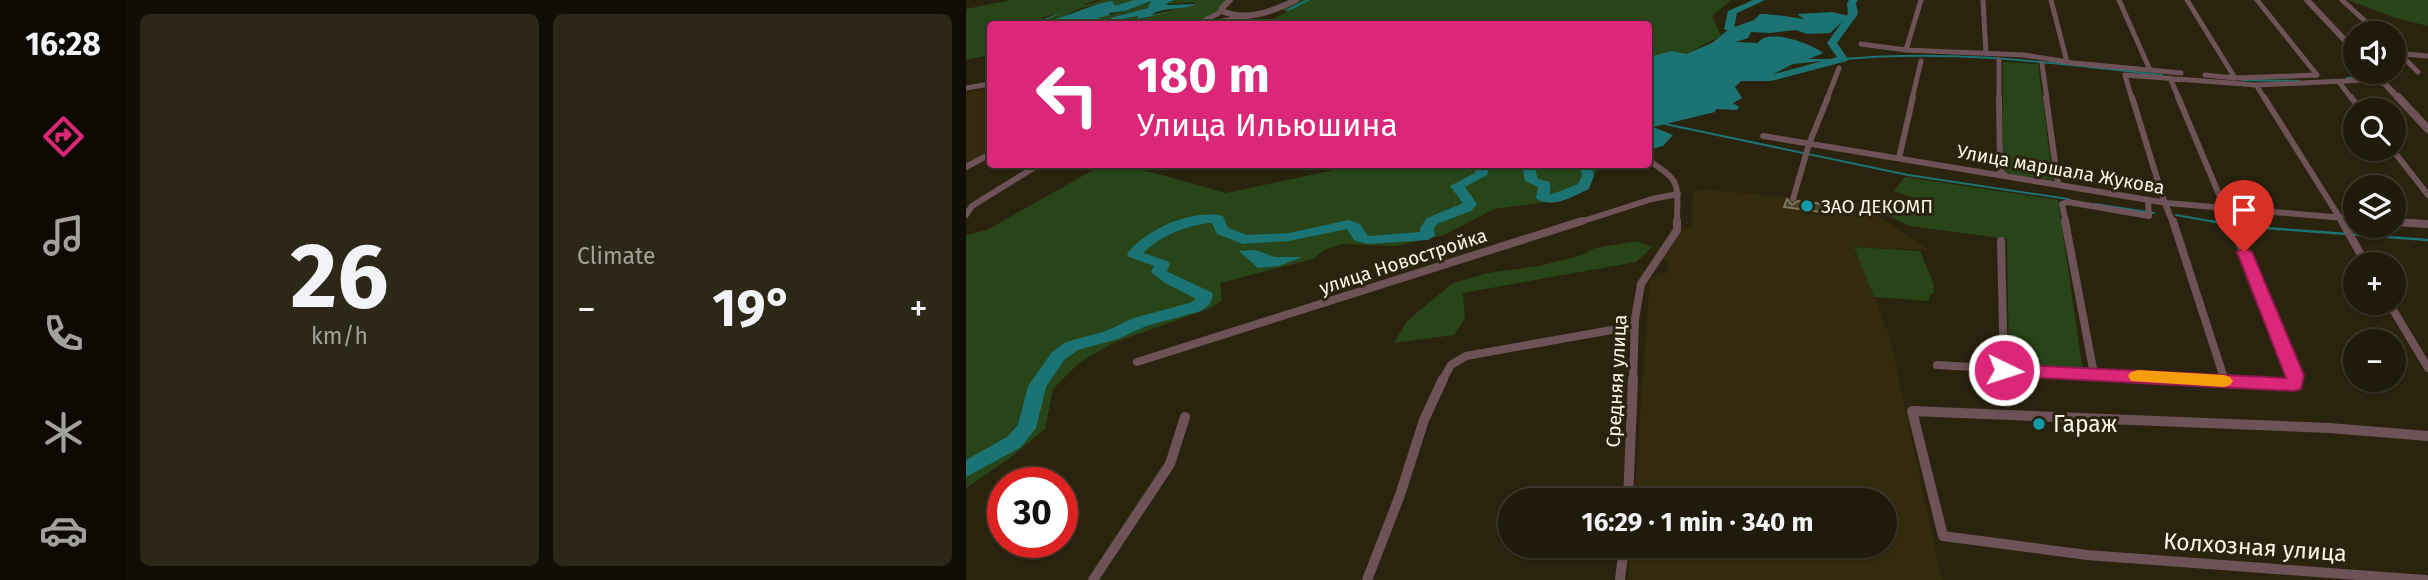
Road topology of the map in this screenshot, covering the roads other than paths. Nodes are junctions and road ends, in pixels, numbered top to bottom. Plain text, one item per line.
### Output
1 (1230, 0) edge
2 (1296, 0) edge
3 (1921, 0) edge
4 (1983, 0) edge
5 (2051, 0) edge
6 (2119, 0) edge
7 (2187, 0) edge
8 (2258, 0) edge
9 (2306, 0) edge
10 (2342, 0) edge
11 (1222, 8) junction
12 (1256, 15) junction
13 (1204, 21) edge
14 (1223, 21) edge
15 (2365, 21) edge
16 (2343, 38) edge
17 (1861, 44) dead end
18 (1906, 50) junction
19 (1986, 53) junction
20 (2406, 53) edge
21 (2428, 55) edge
22 (1999, 60) dead end
23 (1921, 61) dead end
24 (2406, 61) edge
25 (2067, 62) junction
26 (2042, 64) dead end
27 (1839, 68) dead end
28 (2150, 70) junction
29 (2418, 72) dead end
30 (2170, 78) junction
31 (2235, 78) junction
32 (2339, 82) junction
33 (2343, 82) edge
34 (2385, 84) edge
35 (987, 85) edge
36 (2256, 85) junction
37 (966, 88) edge
38 (2352, 98) edge
39 (2428, 129) edge
40 (1763, 136) dead end
41 (1809, 144) junction
42 (987, 156) edge
43 (1899, 158) junction
44 (2401, 161) edge
45 (1652, 162) edge
46 (966, 167) edge
47 (1034, 168) edge
48 (2006, 175) junction
49 (2058, 184) junction
50 (1678, 194) junction
51 (2428, 195) edge
52 (1793, 199) dead end
53 (2148, 200) junction
54 (2166, 202) junction
55 (2227, 209) junction
56 (966, 215) edge
57 (2340, 218) junction
58 (2343, 218) edge
59 (2406, 223) edge
60 (2428, 224) edge
61 (2001, 241) dead end
62 (2360, 252) edge
63 (2396, 315) edge
64 (1634, 326) junction
65 (1137, 362) dead end
66 (1937, 365) dead end
67 (2428, 368) edge
68 (2004, 370) junction
69 (2094, 374) junction
70 (2225, 381) junction
71 (1185, 417) dead end
72 (2428, 436) edge
73 (1628, 488) edge
74 (1623, 558) edge
75 (1093, 580) edge
76 (1367, 580) edge
77 (1620, 580) edge
78 (2425, 580) edge

1 - 11 street
2 - 12 street
3 - 18 street
4 - 19 street
5 - 25 street
6 - 28 street
7 - 31 street
8 - 31 street
9 - 16 street
10 - 15 street
11 - 12 street
11 - 13 street
12 - 14 street
17 - 18 street
18 - 19 street
19 - 25 street
20 - 21 street
22 - 48 street
23 - 43 street
24 - 29 street
25 - 28 street
26 - 49 street
27 - 41 street
28 - 31 street
30 - 36 street
30 - 54 street
30 - 55 street
32 - 33 street
32 - 36 street
32 - 38 street
34 - 39 street
35 - 37 street
36 - 57 street
40 - 41 street, Улица маршала Жукова
41 - 43 street, Улица маршала Жукова
41 - 52 street
42 - 46 street
43 - 48 street, Улица маршала Жукова
44 - 51 street
45 - 50 street
47 - 56 street
48 - 49 street, Улица маршала Жукова
49 - 53 street, Улица маршала Жукова
50 - 64 street, Средняя улица
50 - 65 street, улица Новостройка
53 - 54 street, Улица маршала Жукова
53 - 69 street
54 - 55 street, Улица маршала Жукова
54 - 70 street
55 - 57 street, Улица маршала Жукова
55 - 70 street
57 - 58 street, Улица маршала Жукова
57 - 62 street
59 - 60 street
61 - 68 street
63 - 67 street
64 - 73 street, Средняя улица
64 - 76 street
66 - 68 street
68 - 69 street
69 - 70 street
71 - 75 street
72 - 78 street, Колхозная улица
74 - 77 street

